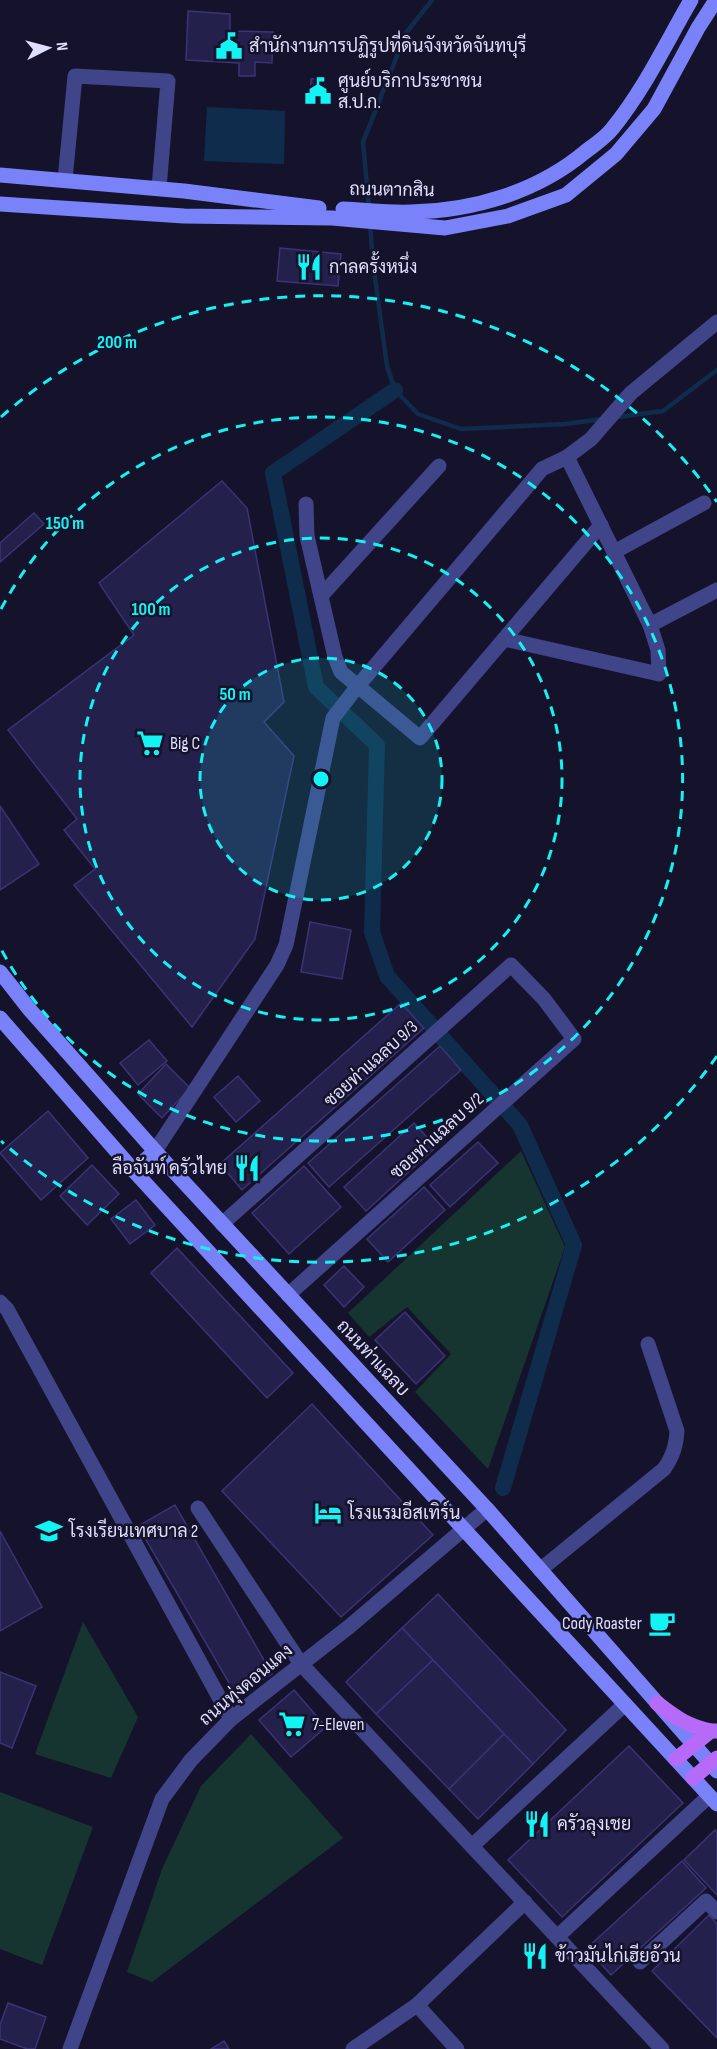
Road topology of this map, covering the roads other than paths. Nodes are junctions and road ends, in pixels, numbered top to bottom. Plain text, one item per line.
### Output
1 (691, 0) edge
2 (716, 0) edge
3 (0, 175) edge
4 (65, 180) junction
5 (159, 188) junction
6 (0, 204) edge
7 (333, 213) junction
8 (717, 322) edge
9 (567, 457) junction
10 (439, 466) dead end
11 (704, 503) dead end
12 (306, 504) dead end
13 (601, 525) junction
14 (614, 552) junction
15 (717, 590) edge
16 (321, 596) junction
17 (650, 625) junction
18 (504, 639) junction
19 (357, 687) junction
20 (0, 972) edge
21 (544, 999) joint
22 (1, 1021) edge
23 (155, 1151) junction
24 (134, 1171) junction
25 (222, 1224) junction
26 (288, 1295) junction
27 (0, 1302) edge
28 (648, 1344) dead end
29 (198, 1508) dead end
30 (487, 1509) junction
31 (465, 1528) junction
32 (540, 1570) junction
33 (301, 1664) junction
34 (657, 1703) junction
35 (625, 1704) junction
36 (231, 1719) junction
37 (714, 1731) edge
38 (694, 1745) junction
39 (676, 1759) junction
40 (715, 1764) edge
41 (693, 1778) junction
42 (713, 1800) edge
43 (472, 1846) junction
44 (525, 1902) junction
45 (717, 1912) edge
46 (557, 1937) junction
47 (640, 1962) dead end
48 (417, 2005) junction
49 (70, 2049) edge
50 (353, 2049) edge
51 (457, 2049) edge
52 (662, 2049) edge

1 - 7 main road, ถนนตากสิน
2 - 7 main road
3 - 4 main road, ถนนตากสิน
4 - 5 main road, ถนนตากสิน
4 - 5 street
5 - 7 main road, ถนนตากสิน
6 - 7 main road, ถนนตากสิน
8 - 9 street
9 - 13 street
9 - 19 street
10 - 16 street
11 - 14 street
12 - 16 street
13 - 14 street
13 - 18 street
14 - 17 street
15 - 17 street
16 - 19 street
17 - 18 street
18 - 19 street
19 - 23 street
20 - 23 main road, ถนนท่าแฉลบ
21 - 25 street, ซอยท่าแฉลบ 9/3
21 - 26 street, ซอยท่าแฉลบ 9/2
22 - 24 main road
23 - 24 main road
23 - 25 main road, ถนนท่าแฉลบ
24 - 31 main road
25 - 26 main road, ถนนท่าแฉลบ
26 - 30 main road, ถนนท่าแฉลบ
27 - 36 street
28 - 32 street
29 - 33 street
30 - 31 street, ถนนทุ่งดอนแดง
30 - 32 main road, ถนนท่าแฉลบ
31 - 33 street, ถนนทุ่งดอนแดง
31 - 35 main road
32 - 34 main road, ถนนท่าแฉลบ
33 - 36 street, ถนนทุ่งดอนแดง
33 - 43 street
34 - 37 main road
34 - 38 main road, ถนนท่าแฉลบ
35 - 39 main road
35 - 43 street
36 - 49 street, ถนนทุ่งดอนแดง
37 - 38 main road
38 - 39 main road
38 - 40 main road, ถนนท่าแฉลบ
39 - 41 main road
40 - 41 main road
41 - 42 main road
42 - 46 street
43 - 44 street
44 - 46 street
44 - 48 street
45 - 47 street
46 - 52 street
48 - 50 street
48 - 51 street

